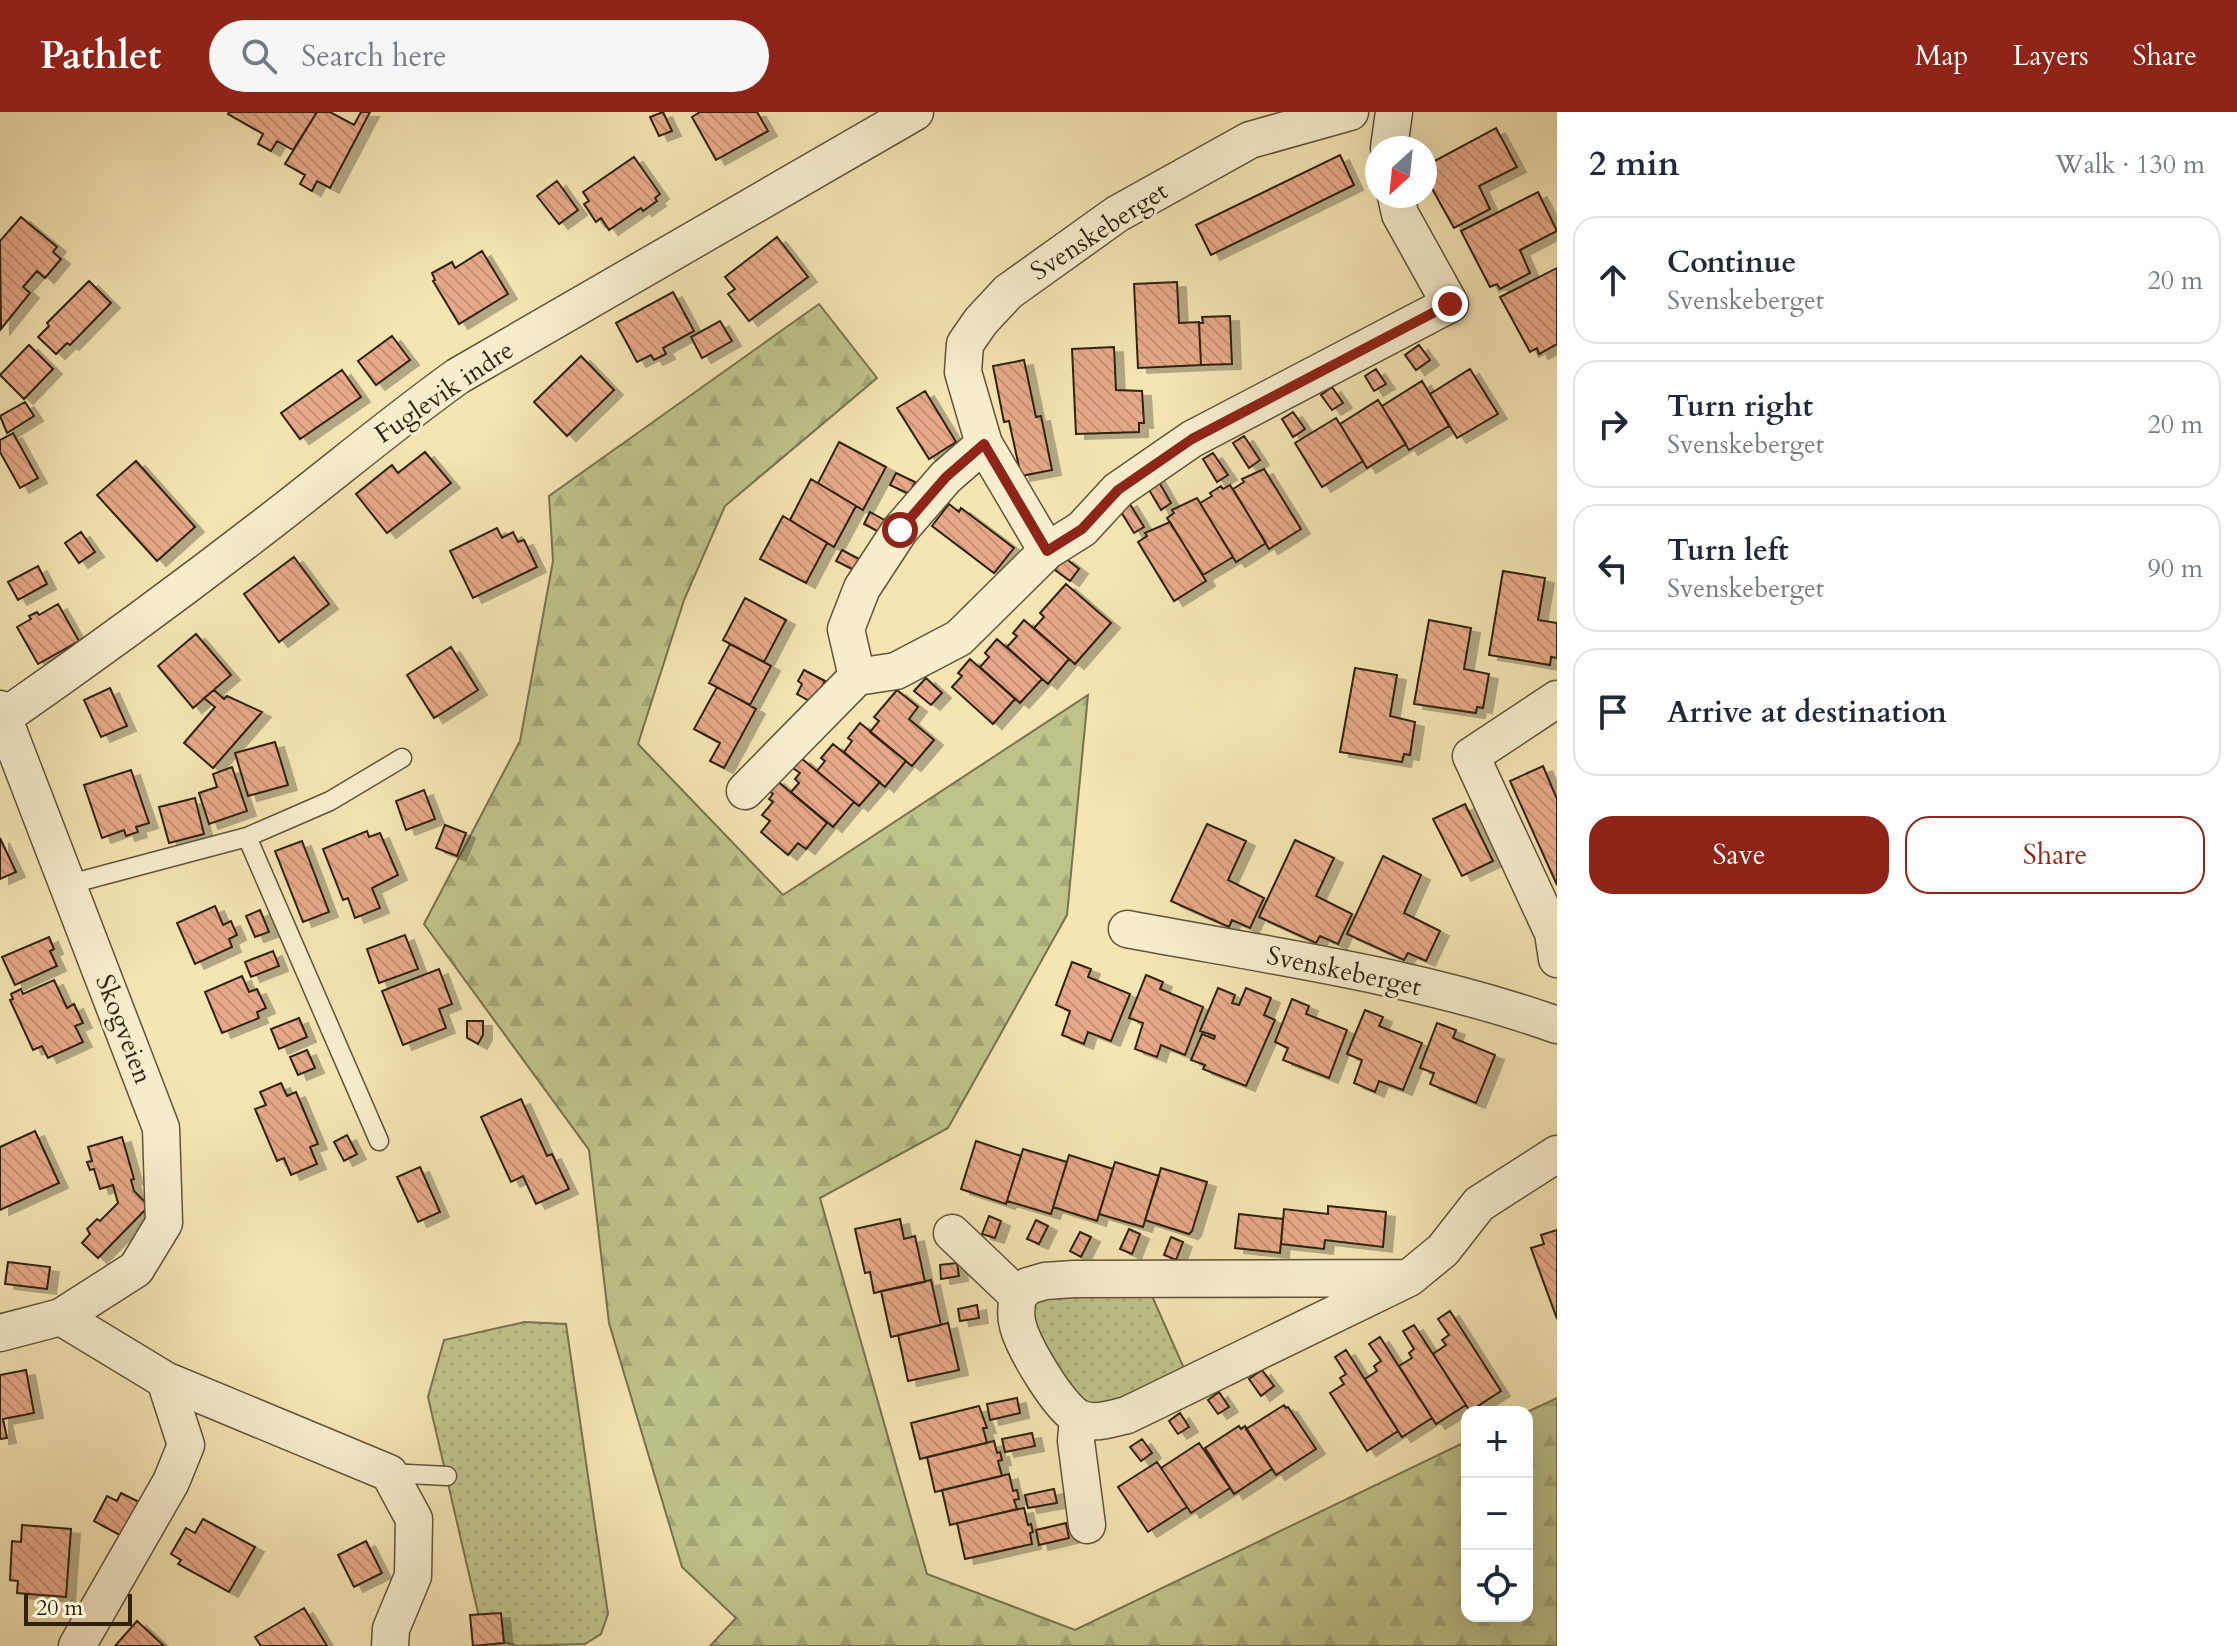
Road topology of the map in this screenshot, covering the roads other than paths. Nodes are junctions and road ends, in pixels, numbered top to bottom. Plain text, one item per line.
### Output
1 (915, 112) edge
2 (1350, 112) edge
3 (1394, 112) edge
4 (1391, 136) edge
5 (1399, 208) edge
6 (984, 444) junction
7 (1047, 551) junction
8 (857, 677) junction
9 (1557, 699) edge
10 (2, 713) edge
11 (402, 758) dead end
12 (745, 791) dead end
13 (247, 837) junction
14 (70, 884) junction
15 (1127, 929) dead end
16 (1557, 959) edge
17 (1557, 1025) edge
18 (379, 1141) dead end
19 (1557, 1154) edge
20 (952, 1233) dead end
21 (1409, 1278) junction
22 (1018, 1296) junction
23 (61, 1317) junction
24 (0, 1333) edge
25 (165, 1380) junction
26 (1078, 1418) junction
27 (389, 1473) junction
28 (447, 1476) dead end
29 (1087, 1525) dead end
30 (77, 1646) edge
31 (390, 1646) edge

1 - 10 street, Fuglevik indre
2 - 6 street, Svenskeberget
3 - 4 street
5 - 7 street
6 - 7 street, Svenskeberget
6 - 8 street
7 - 8 street
8 - 12 street
9 - 16 street
10 - 14 street, Skogveien
11 - 13 lane
13 - 14 lane
13 - 18 lane
14 - 23 street, Skogveien
15 - 17 street, Svenskeberget
19 - 21 street
20 - 22 street
21 - 22 street
21 - 26 street
22 - 26 street
23 - 24 street, Skogveien
23 - 25 street
25 - 27 street
25 - 30 street
26 - 29 street
27 - 28 lane
27 - 31 street

